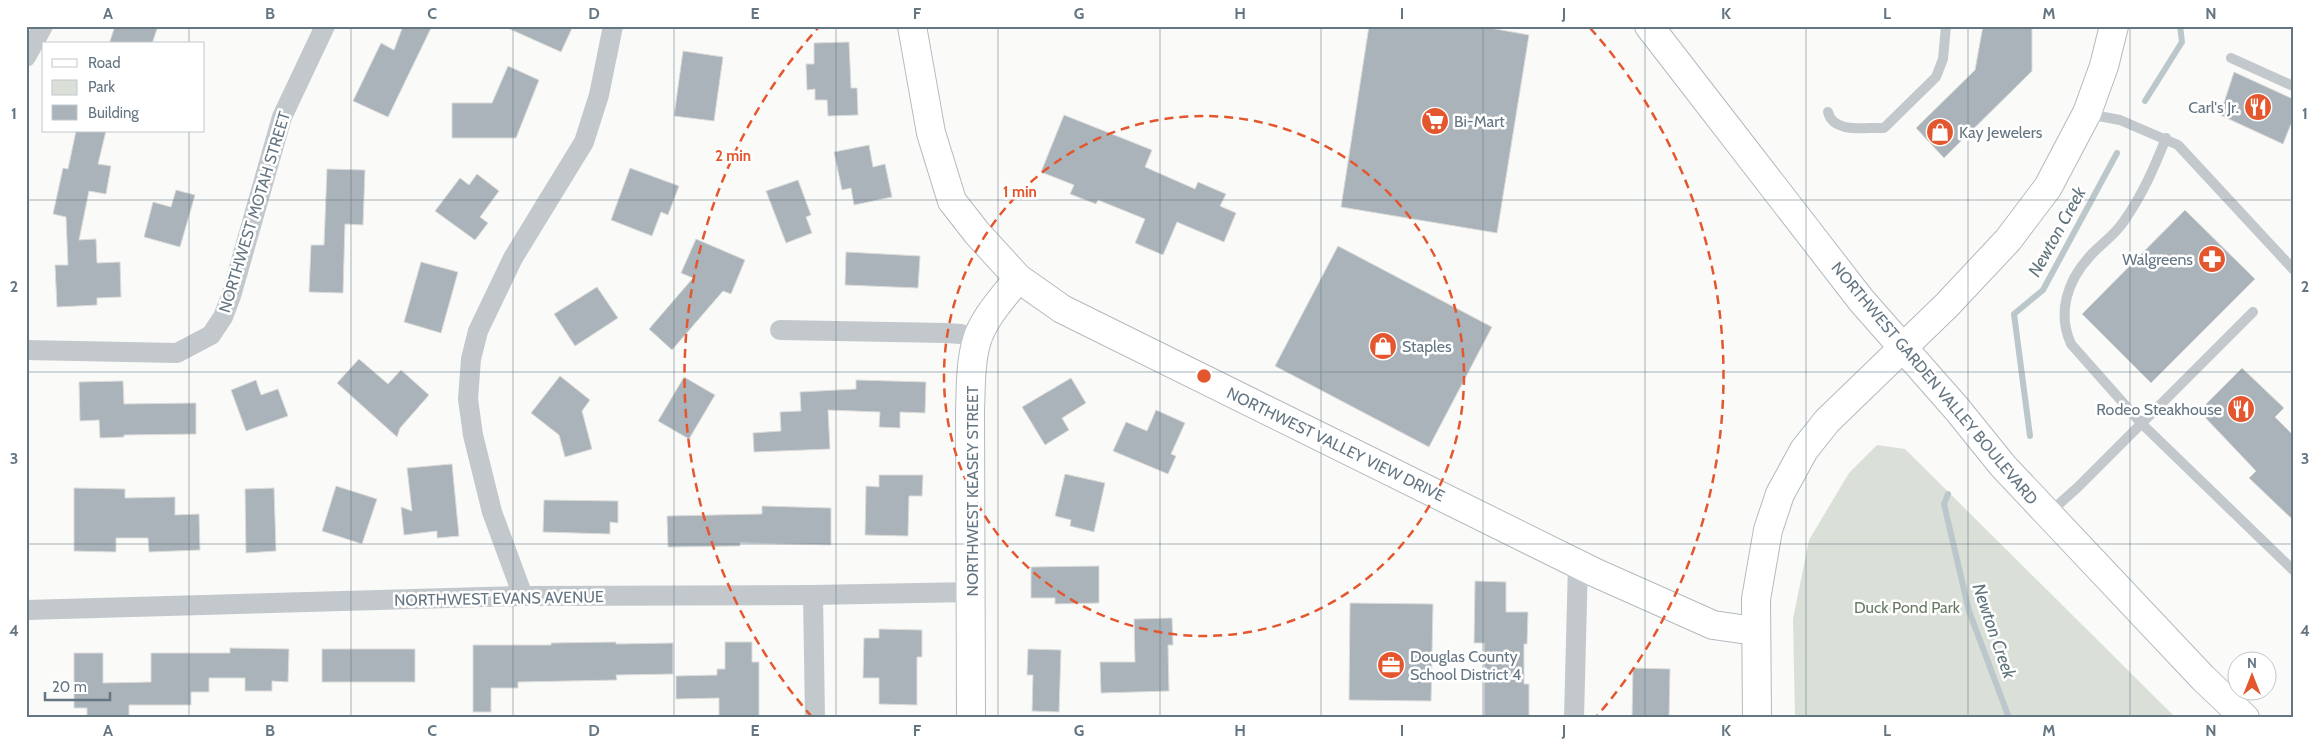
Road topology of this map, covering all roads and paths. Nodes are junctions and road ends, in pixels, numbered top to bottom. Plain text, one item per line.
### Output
1 (44, 26) edge
2 (325, 26) edge
3 (613, 26) edge
4 (912, 26) edge
5 (1649, 26) edge
6 (1946, 26) edge
7 (2114, 26) edge
8 (26, 57) edge
9 (2231, 58) dead end
10 (2293, 86) edge
11 (1828, 112) dead end
12 (2087, 114) junction
13 (2166, 138) junction
14 (2293, 269) edge
15 (1018, 278) junction
16 (2252, 312) dead end
17 (780, 330) dead end
18 (977, 339) junction
19 (1904, 349) junction
20 (26, 350) edge
21 (2141, 424) junction
22 (2048, 514) junction
23 (1578, 563) junction
24 (2293, 570) edge
25 (971, 592) junction
26 (813, 595) junction
27 (523, 596) junction
28 (26, 610) edge
29 (1755, 631) junction
30 (815, 718) edge
31 (971, 718) edge
32 (1574, 718) edge
33 (1757, 718) edge
34 (2245, 718) edge

1 - 8 street
2 - 20 street, NORTHWEST MOTAH STREET
3 - 27 street
4 - 15 main road, NORTHWEST VALLEY VIEW DRIVE
5 - 19 main road, NORTHWEST GARDEN VALLEY BOULEVARD
6 - 11 lane
7 - 12 main road
9 - 10 lane
12 - 13 lane
12 - 19 main road
13 - 14 lane
13 - 21 lane
15 - 18 main road, NORTHWEST KEASEY STREET
15 - 23 main road, NORTHWEST VALLEY VIEW DRIVE
16 - 21 lane
17 - 18 street
18 - 25 main road, NORTHWEST KEASEY STREET
19 - 22 main road, NORTHWEST GARDEN VALLEY BOULEVARD
19 - 29 main road
21 - 22 lane
21 - 24 lane
22 - 34 main road, NORTHWEST GARDEN VALLEY BOULEVARD
23 - 29 main road, NORTHWEST VALLEY VIEW DRIVE
23 - 32 street
25 - 26 street, NORTHWEST EVANS AVENUE
25 - 31 main road, NORTHWEST KEASEY STREET
26 - 27 street, NORTHWEST EVANS AVENUE
26 - 30 street
27 - 28 street, NORTHWEST EVANS AVENUE
29 - 33 main road

